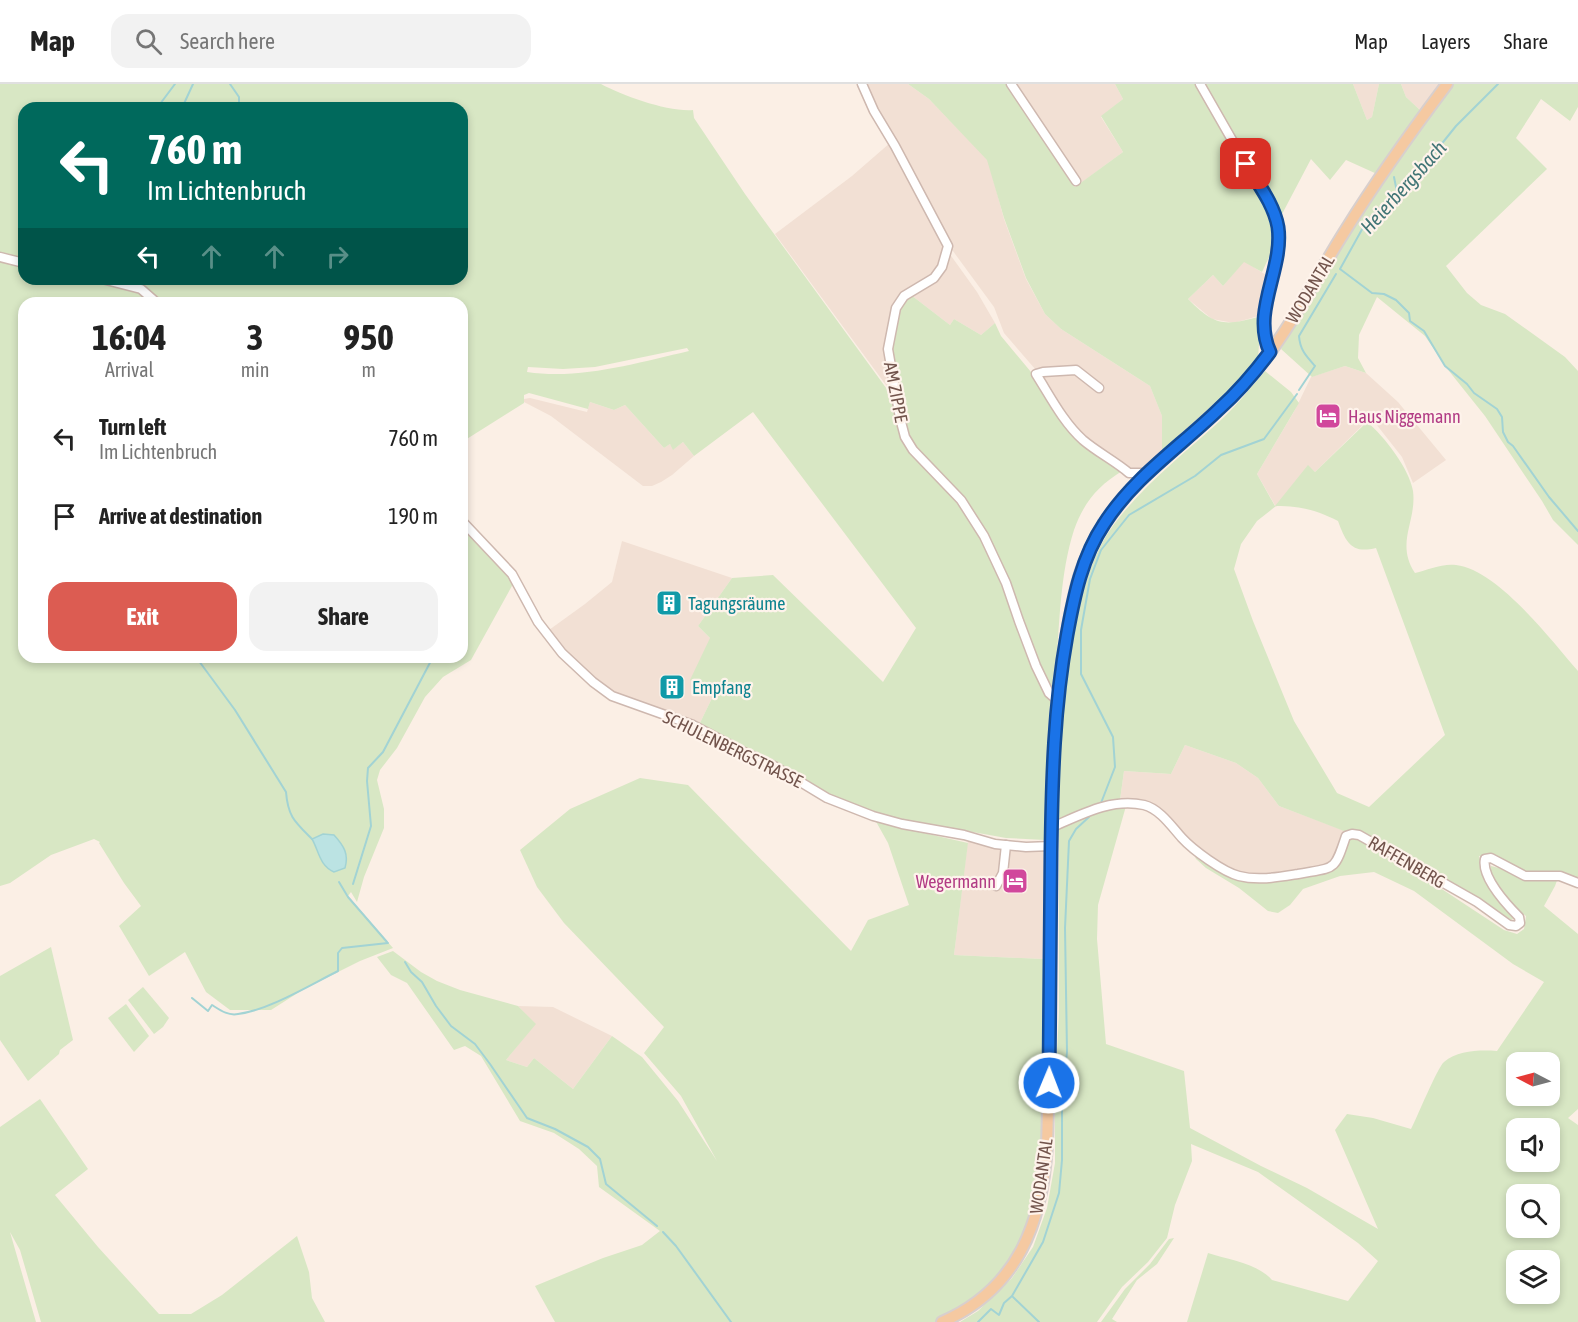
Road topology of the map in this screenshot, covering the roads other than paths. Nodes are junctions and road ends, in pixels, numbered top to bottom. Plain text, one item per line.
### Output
1 (862, 84) edge
2 (1011, 84) edge
3 (1200, 84) edge
4 (1447, 84) edge
5 (1076, 180) dead end
6 (0, 257) edge
7 (18, 262) edge
8 (128, 285) edge
9 (151, 297) edge
10 (1270, 352) junction
11 (1099, 388) dead end
12 (1147, 473) junction
13 (468, 527) edge
14 (1057, 700) junction
15 (1051, 826) junction
16 (1006, 845) junction
17 (1051, 846) junction
18 (1578, 883) edge
19 (996, 886) dead end
20 (942, 1322) edge

1 - 14 street, AM ZIPPE
2 - 5 street
3 - 10 street
4 - 10 main road, WODANTAL
6 - 7 street
8 - 9 street
10 - 12 main road, WODANTAL
11 - 12 street
12 - 14 main road, WODANTAL
13 - 16 street, SCHULENBERGSTRASSE
14 - 15 main road, WODANTAL
15 - 17 main road, WODANTAL
15 - 18 street, RAFFENBERG
16 - 17 street, SCHULENBERGSTRASSE
16 - 19 street
17 - 20 main road, WODANTAL

